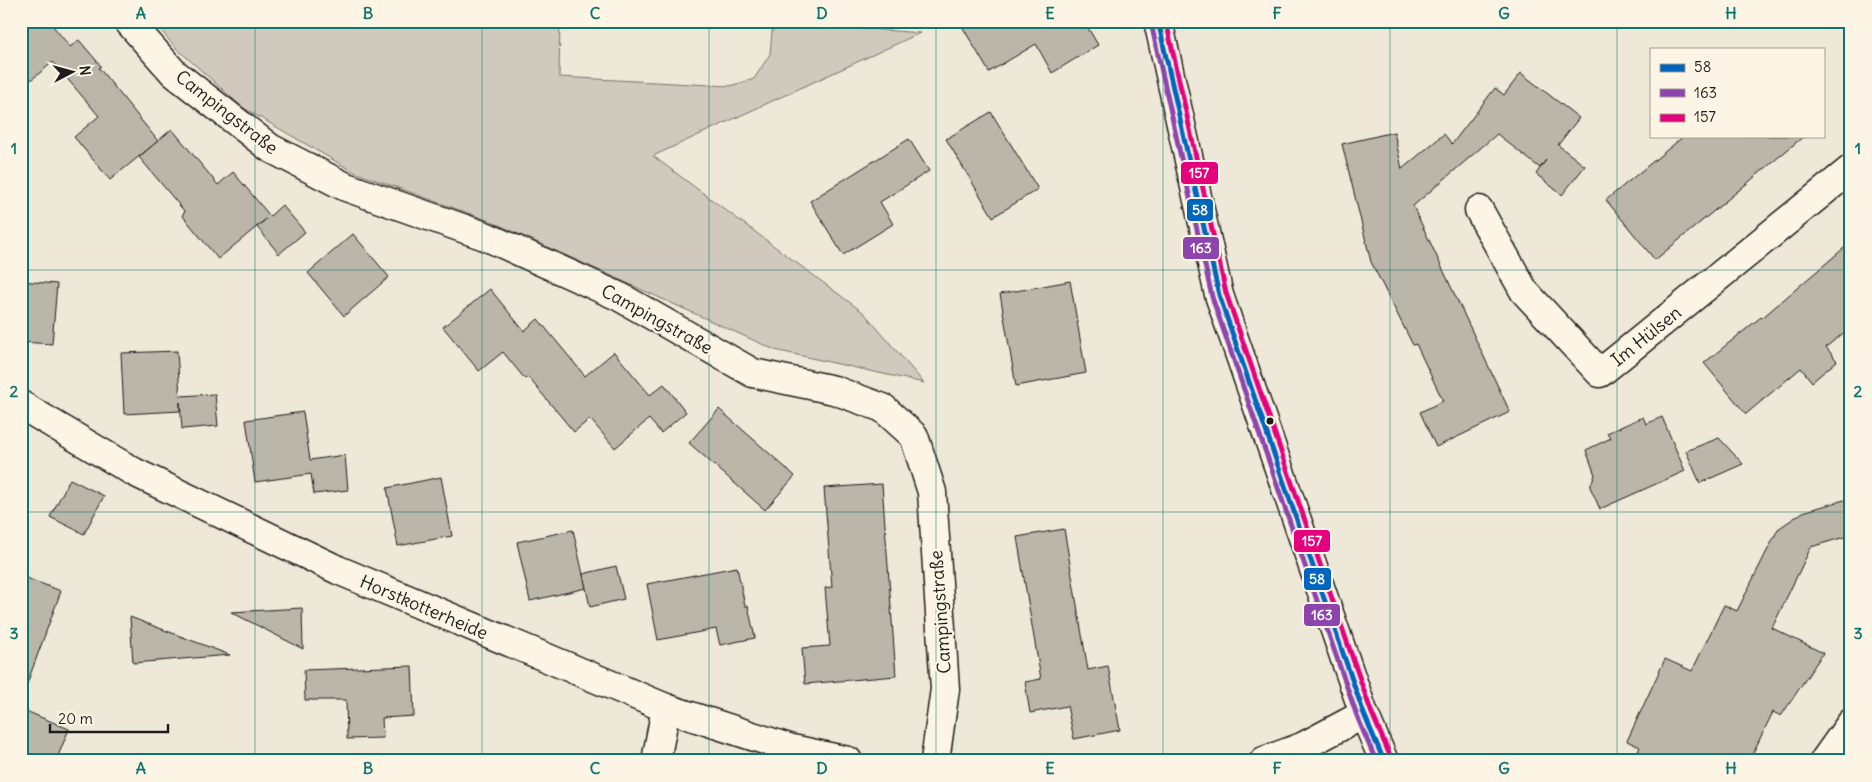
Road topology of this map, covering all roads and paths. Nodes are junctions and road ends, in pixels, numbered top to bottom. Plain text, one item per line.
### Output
1 (128, 21) edge
2 (1158, 21) edge
3 (1851, 169) edge
4 (1479, 210) dead end
5 (21, 405) edge
6 (666, 708) junction
7 (1364, 714) junction
8 (1851, 723) edge
9 (656, 761) edge
10 (848, 761) edge
11 (935, 761) edge
12 (1264, 761) edge
13 (1384, 761) edge
14 (1824, 761) edge

1 - 11 street, Campingstraße
2 - 7 street
3 - 4 street, Im Hülsen
5 - 6 street, Horstkotterheide
6 - 9 street
6 - 10 street, Horstkotterheide
7 - 12 street
7 - 13 street
8 - 14 street

